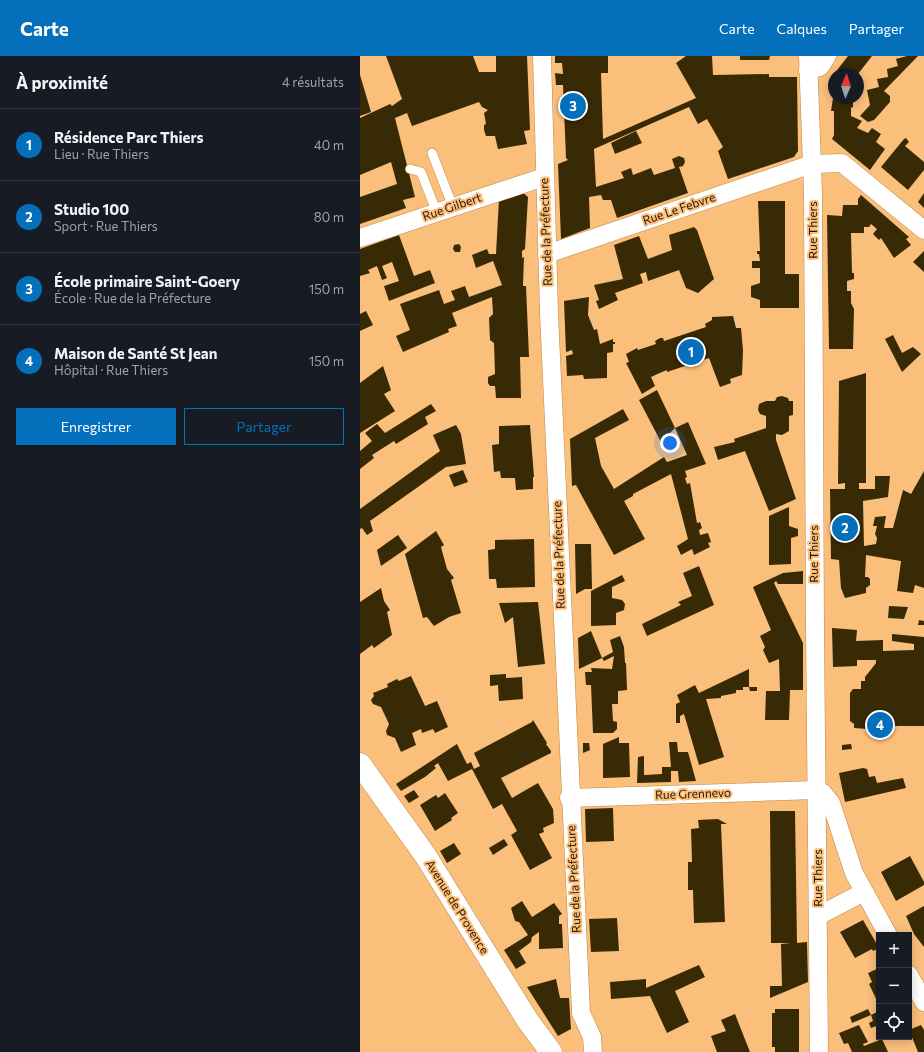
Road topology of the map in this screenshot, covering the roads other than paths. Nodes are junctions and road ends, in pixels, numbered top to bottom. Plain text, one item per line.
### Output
1 (542, 56) edge
2 (828, 56) edge
3 (808, 63) edge
4 (432, 154) dead end
5 (812, 164) junction
6 (410, 169) dead end
7 (544, 177) junction
8 (445, 210) junction
9 (924, 230) edge
10 (360, 238) edge
11 (547, 254) junction
12 (360, 764) edge
13 (817, 790) junction
14 (569, 798) junction
15 (864, 892) junction
16 (818, 916) junction
17 (886, 932) edge
18 (912, 980) edge
19 (924, 1002) edge
20 (592, 1045) edge
21 (550, 1052) edge
22 (607, 1052) edge
23 (819, 1052) edge

1 - 7 street, Rue de la Préfecture
2 - 3 street
3 - 5 street, Rue Thiers
4 - 8 lane
5 - 9 street, Rue Le Febvre
5 - 11 street, Rue Le Febvre
5 - 13 street, Rue Thiers
6 - 8 lane
7 - 8 street, Rue Gilbert
7 - 11 street, Rue de la Préfecture
8 - 10 street, Rue Gilbert
11 - 14 street, Rue de la Préfecture
12 - 21 street, Avenue de Provence
13 - 14 street, Rue Grennevo
13 - 15 street
13 - 16 street, Rue Thiers
14 - 20 street, Rue de la Préfecture
15 - 16 street
15 - 17 street
16 - 23 street, Rue Thiers
18 - 19 street
20 - 22 street

